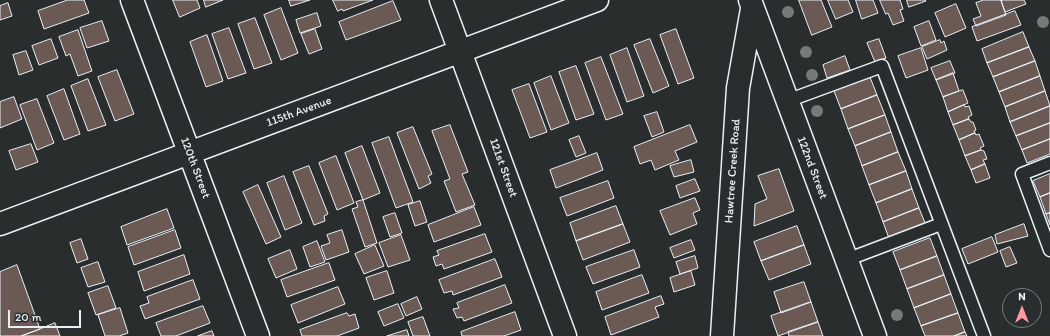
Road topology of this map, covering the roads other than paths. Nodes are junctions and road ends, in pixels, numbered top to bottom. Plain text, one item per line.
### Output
1 (132, 0) edge
2 (441, 0) edge
3 (597, 0) edge
4 (751, 4) edge
5 (461, 52) junction
6 (787, 101) junction
7 (190, 153) junction
8 (1050, 163) edge
9 (0, 224) edge
10 (941, 224) junction
11 (1050, 250) edge
12 (846, 260) junction
13 (258, 336) edge
14 (566, 336) edge
15 (722, 336) edge
16 (875, 336) edge
17 (984, 336) edge

1 - 7 street, 120th Street
2 - 5 street, 121st Street
3 - 5 street, 115th Avenue
4 - 6 street, 122nd Street
4 - 15 street, Hawtree Creek Road
5 - 7 street, 115th Avenue
5 - 14 street, 121st Street
6 - 10 lane
6 - 12 street, 122nd Street
7 - 9 street, 115th Avenue
7 - 13 street, 120th Street
8 - 11 lane
10 - 12 lane
10 - 17 lane
12 - 16 street, 122nd Street

